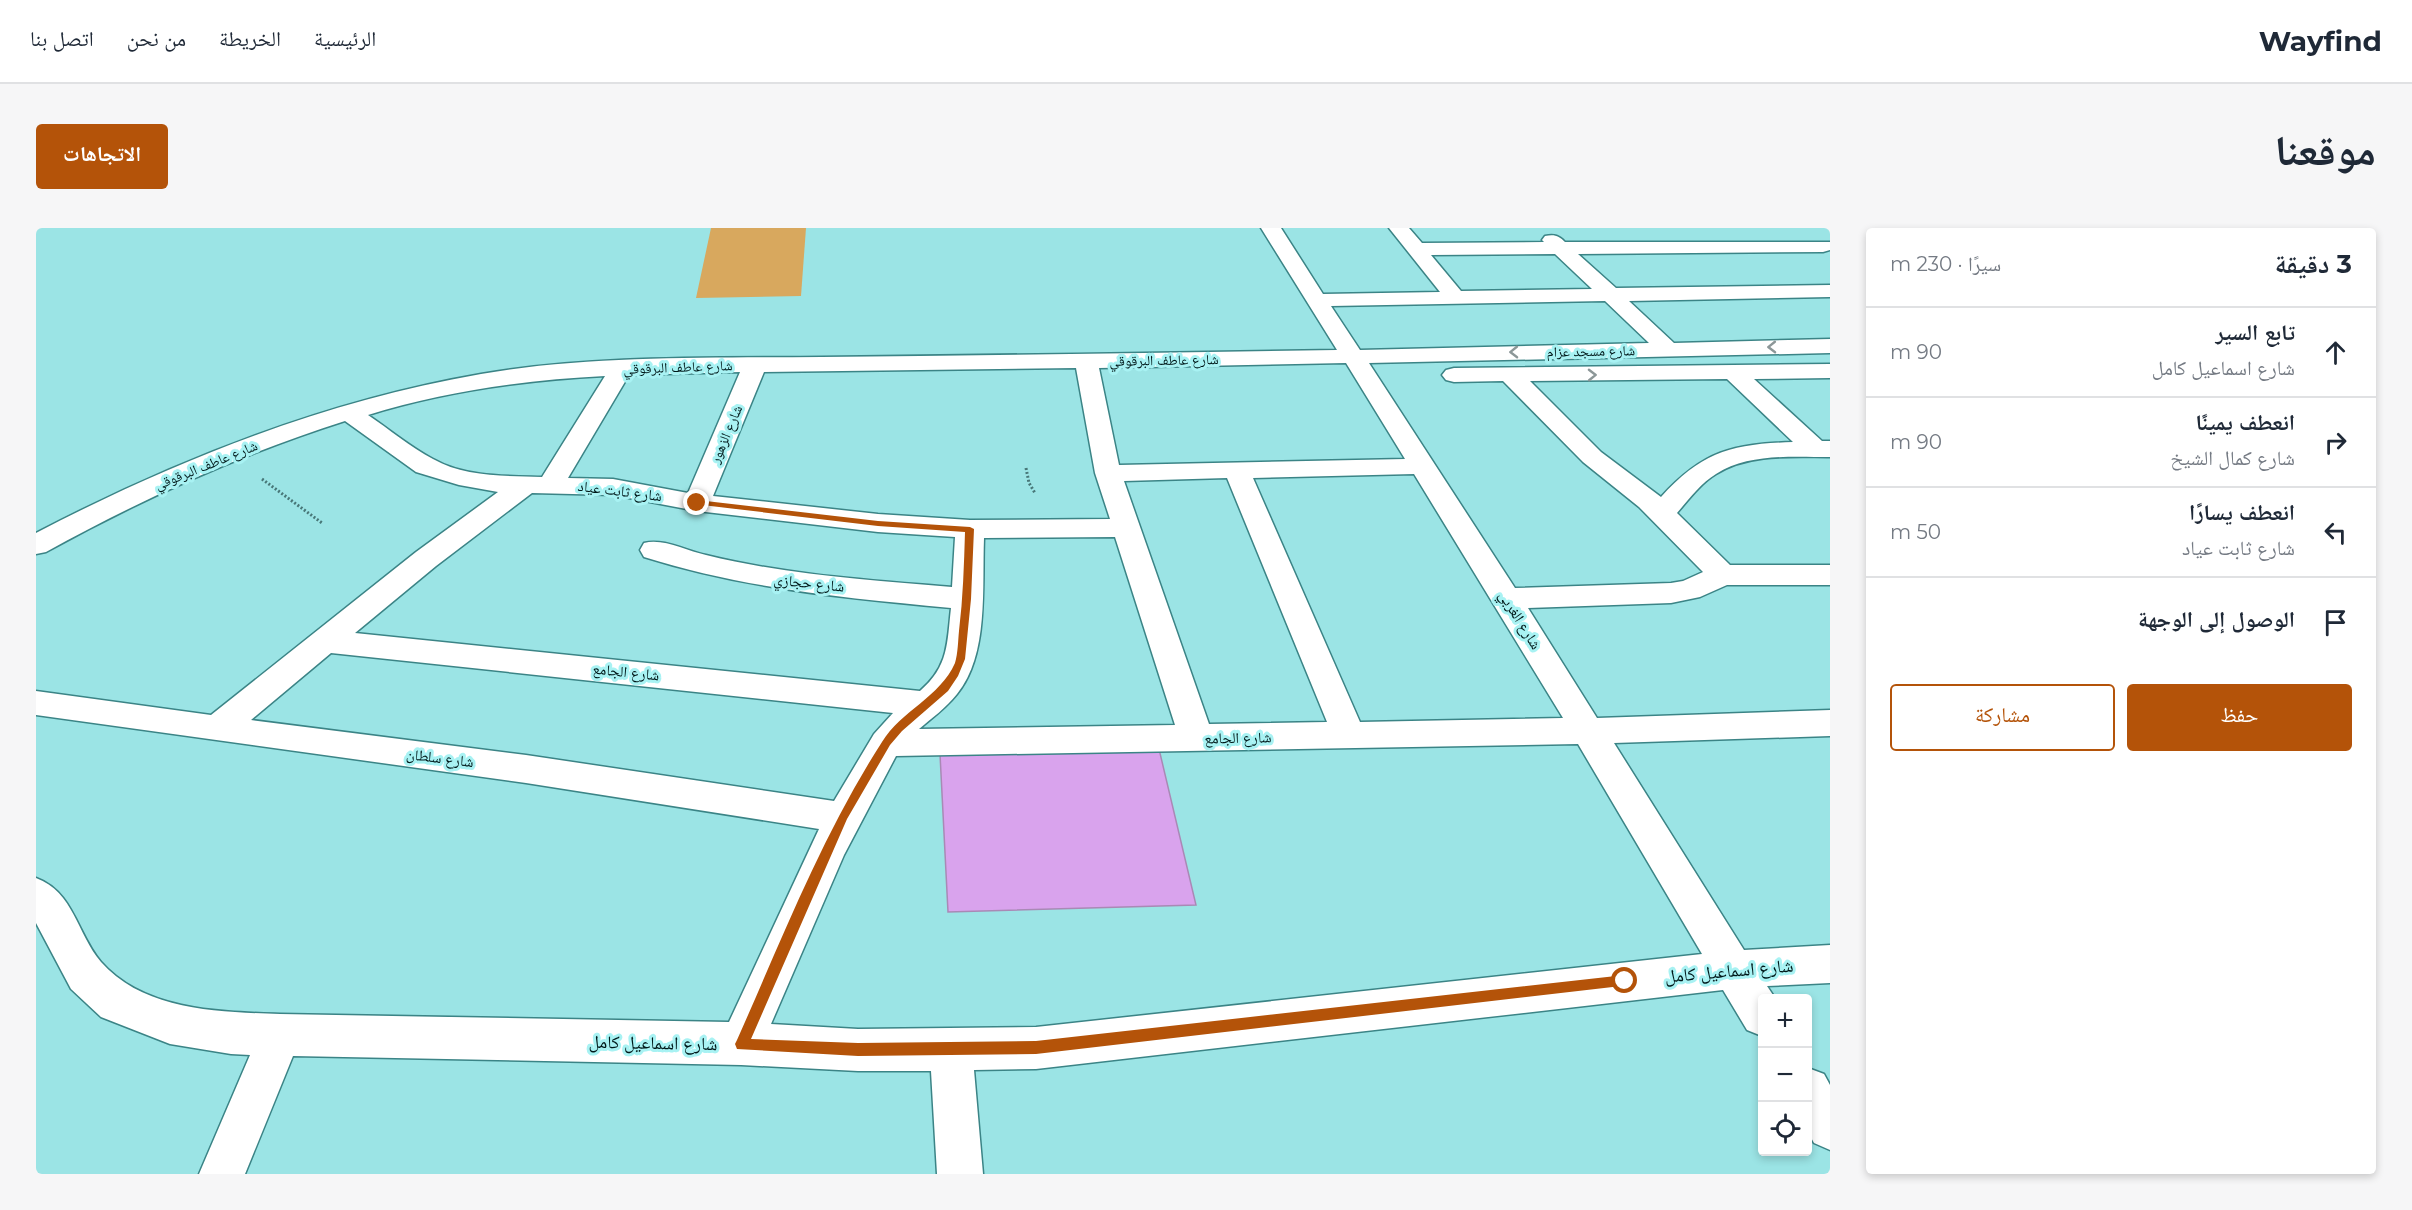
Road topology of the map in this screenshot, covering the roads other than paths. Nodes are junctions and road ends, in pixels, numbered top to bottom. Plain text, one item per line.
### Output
1 (1271, 228) edge
2 (1399, 228) edge
3 (1540, 228) edge
4 (1663, 228) edge
5 (1797, 228) edge
6 (1687, 247) junction
7 (1561, 248) junction
8 (1416, 249) junction
9 (1827, 249) edge
10 (1830, 291) edge
11 (1610, 295) junction
12 (1456, 298) junction
13 (1316, 300) junction
14 (1830, 346) edge
15 (1668, 349) junction
16 (1086, 362) junction
17 (755, 365) junction
18 (1359, 366) junction
19 (621, 369) junction
20 (1830, 371) edge
21 (1734, 373) junction
22 (1511, 376) junction
23 (348, 412) junction
24 (1822, 449) edge
25 (1422, 466) junction
26 (1238, 470) junction
27 (1108, 473) junction
28 (537, 486) junction
29 (697, 503) junction
30 (1661, 513) junction
31 (1126, 528) junction
32 (970, 529) junction
33 (36, 545) edge
34 (654, 550) dead end
35 (1723, 575) junction
36 (1830, 575) edge
37 (967, 599) junction
38 (1507, 599) junction
39 (324, 641) junction
40 (36, 703) edge
41 (927, 704) junction
42 (1830, 723) edge
43 (217, 729) junction
44 (1589, 731) junction
45 (1349, 735) junction
46 (1197, 739) junction
47 (886, 743) junction
48 (842, 817) junction
49 (36, 895) edge
50 (1830, 964) edge
51 (1735, 970) junction
52 (1758, 1009) edge
53 (280, 1035) junction
54 (741, 1044) junction
55 (951, 1050) junction
56 (1812, 1097) edge
57 (1830, 1126) edge
58 (222, 1174) edge
59 (960, 1174) edge

1 - 13 street, شارع الغربي
2 - 8 street
3 - 7 street
4 - 6 street
5 - 9 street
6 - 7 street
6 - 9 street
7 - 8 street
7 - 11 street
8 - 12 street
10 - 11 street
11 - 12 street
11 - 15 street
12 - 13 street
13 - 18 street, شارع الغربي
14 -> 15 street, شارع مسجد عزام
15 -> 18 street, شارع مسجد عزام
16 - 17 street, شارع عاطف البرقوقي
16 - 18 street, شارع عاطف البرقوقي
16 - 27 street
17 - 19 street, شارع عاطف البرقوقي
17 - 29 street, شارع الزهور
18 - 22 street, شارع مسجد عزام
18 - 25 street, شارع الغربي
19 - 23 street, شارع عاطف البرقوقي
19 - 28 street
20 - 21 street, شارع مسجد عزام
22 -> 21 street, شارع مسجد عزام
21 - 24 street
22 - 30 street
23 - 28 street, شارع ثابت عياد
23 - 33 street, شارع عاطف البرقوقي
24 - 30 street
25 - 26 street
25 - 38 street, شارع الغربي
26 - 27 street
26 - 45 street
27 - 31 street
28 - 29 street, شارع ثابت عياد
28 - 39 street
29 - 32 street, شارع ثابت عياد
30 - 35 street
31 - 32 street, شارع ثابت عياد
31 - 46 street
32 - 37 street
34 - 37 street, شارع حجازي
35 - 36 street
35 - 38 street
37 - 41 street
38 - 44 street, شارع الغربي
39 - 41 street, شارع الجامع
39 - 43 street
40 - 43 street, شارع سلطان
41 - 47 street
42 - 44 street, شارع الجامع
43 - 48 street, شارع سلطان
44 - 45 street, شارع الجامع
44 - 51 street, شارع الغربي
45 - 46 street, شارع الجامع
46 - 47 street, شارع الجامع
47 - 48 street
48 - 54 street
49 - 53 street, شارع اسماعيل كامل
50 - 51 street, شارع اسماعيل كامل
51 - 52 street, شارع الغربي
51 - 55 street, شارع اسماعيل كامل
53 - 54 street, شارع اسماعيل كامل
53 - 58 street
54 - 55 street, شارع اسماعيل كامل
55 - 59 street
56 - 57 street

